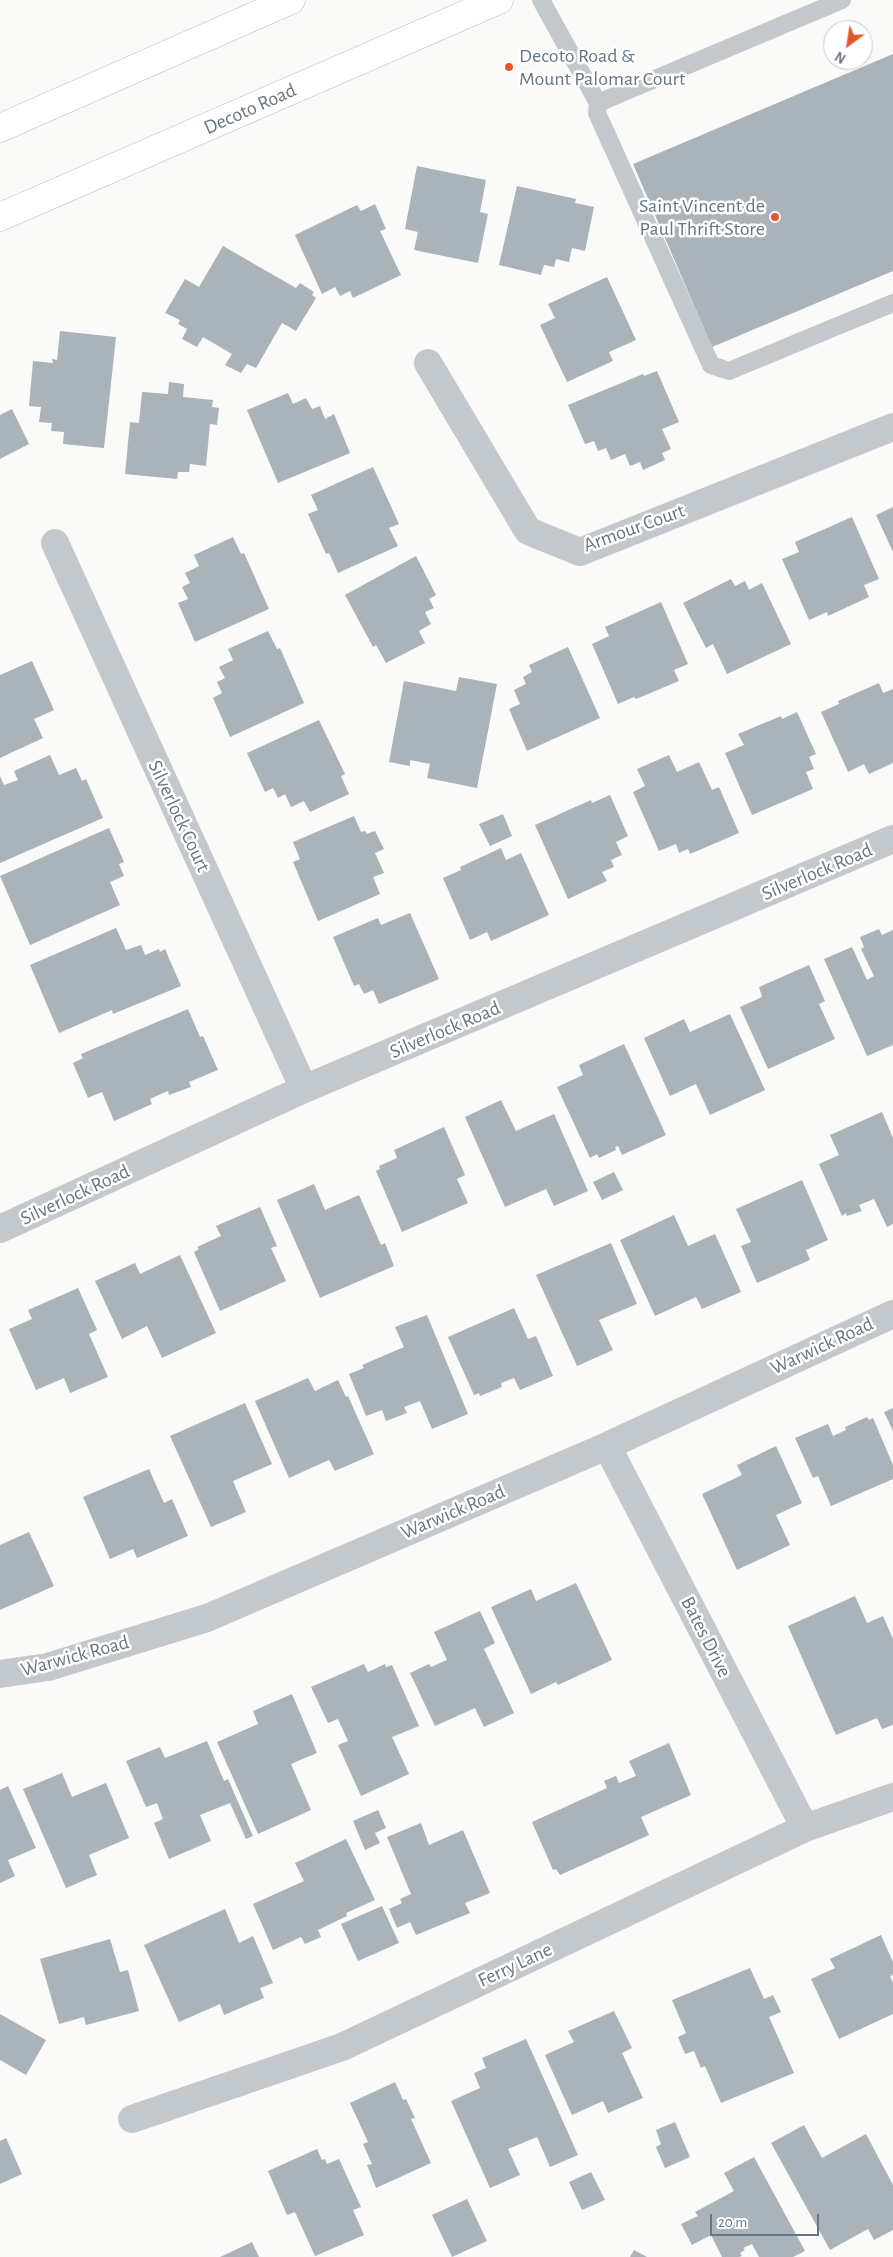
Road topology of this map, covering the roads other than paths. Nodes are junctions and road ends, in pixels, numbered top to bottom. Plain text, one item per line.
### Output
1 (290, 0) edge
2 (499, 0) edge
3 (541, 0) edge
4 (842, 0) edge
5 (598, 103) junction
6 (0, 128) edge
7 (0, 217) edge
8 (893, 303) edge
9 (428, 363) dead end
10 (893, 427) edge
11 (54, 542) dead end
12 (893, 839) edge
13 (304, 1089) junction
14 (0, 1229) edge
15 (893, 1314) edge
16 (607, 1446) junction
17 (0, 1674) edge
18 (893, 1797) edge
19 (806, 1828) junction
20 (132, 2119) dead end

1 - 6 main road
2 - 7 main road, Decoto Road
3 - 5 lane
4 - 5 lane
5 - 8 lane
9 - 10 street, Armour Court
11 - 13 street, Silverlock Court
12 - 13 street, Silverlock Road
13 - 14 street, Silverlock Road
15 - 16 street, Warwick Road
16 - 17 street, Warwick Road
16 - 19 street, Bates Drive
18 - 19 street, Ferry Lane
19 - 20 street, Ferry Lane

